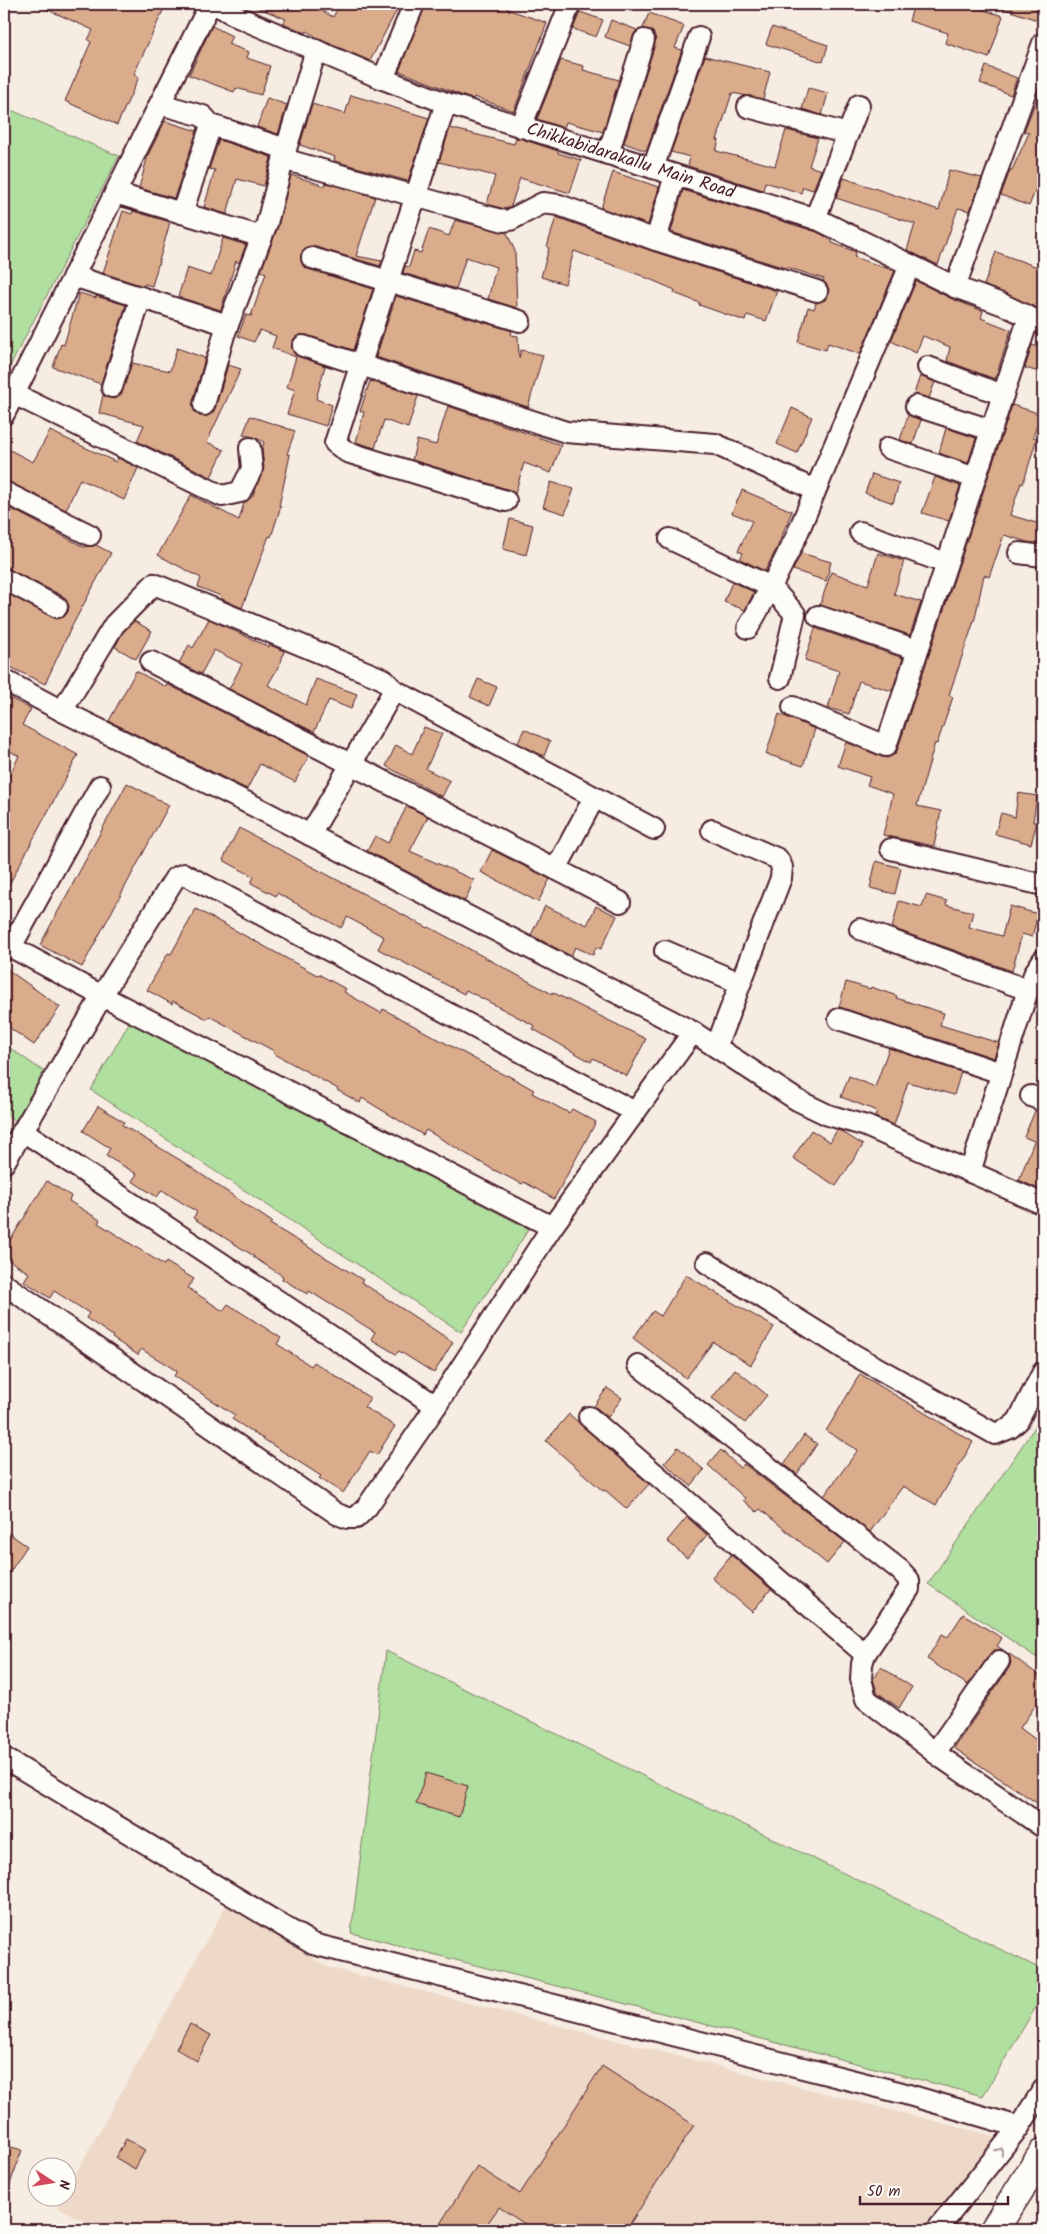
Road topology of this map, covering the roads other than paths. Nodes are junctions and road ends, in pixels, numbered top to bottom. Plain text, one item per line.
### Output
1 (215, 4) edge
2 (414, 4) edge
3 (570, 4) edge
4 (699, 37) dead end
5 (644, 40) dead end
6 (1043, 43) edge
7 (316, 50) junction
8 (383, 79) junction
9 (446, 103) junction
10 (160, 104) junction
11 (859, 105) dead end
12 (748, 107) dead end
13 (211, 125) junction
14 (521, 127) junction
15 (848, 134) junction
16 (285, 154) junction
17 (608, 154) junction
18 (653, 168) junction
19 (675, 174) junction
20 (115, 193) junction
21 (416, 196) junction
22 (182, 213) junction
23 (815, 218) junction
24 (262, 237) junction
25 (656, 240) junction
26 (312, 258) dead end
27 (910, 265) junction
28 (73, 276) junction
29 (388, 282) junction
30 (955, 287) junction
31 (817, 291) dead end
32 (141, 297) junction
33 (520, 321) dead end
34 (1036, 321) edge
35 (228, 325) junction
36 (303, 346) dead end
37 (360, 366) junction
38 (928, 367) dead end
39 (112, 387) dead end
40 (14, 394) junction
41 (1003, 395) junction
42 (204, 405) dead end
43 (916, 406) dead end
44 (4, 414) edge
45 (991, 430) junction
46 (250, 448) dead end
47 (888, 448) dead end
48 (975, 478) junction
49 (815, 490) junction
50 (4, 492) edge
51 (506, 500) dead end
52 (860, 532) dead end
53 (90, 536) dead end
54 (670, 539) dead end
55 (1019, 553) dead end
56 (1043, 556) edge
57 (946, 563) junction
58 (4, 579) edge
59 (771, 587) junction
60 (57, 607) dead end
61 (818, 616) dead end
62 (748, 628) dead end
63 (917, 650) junction
64 (151, 662) dead end
65 (780, 678) dead end
66 (4, 680) edge
67 (394, 690) junction
68 (793, 707) dead end
69 (62, 711) junction
70 (351, 764) junction
71 (100, 786) dead end
72 (594, 798) junction
73 (654, 828) dead end
74 (712, 830) dead end
75 (310, 835) junction
76 (891, 849) dead end
77 (556, 869) junction
78 (1043, 885) edge
79 (620, 902) dead end
80 (860, 929) dead end
81 (8, 944) edge
82 (665, 951) dead end
83 (1043, 960) edge
84 (740, 983) junction
85 (1028, 990) junction
86 (102, 996) junction
87 (840, 1019) dead end
88 (693, 1032) junction
89 (716, 1047) junction
90 (1001, 1073) junction
91 (635, 1112) junction
92 (23, 1131) junction
93 (4, 1163) edge
94 (970, 1172) junction
95 (1043, 1204) edge
96 (552, 1227) junction
97 (707, 1263) dead end
98 (4, 1284) edge
99 (638, 1365) dead end
100 (1043, 1372) edge
101 (436, 1406) junction
102 (589, 1418) dead end
103 (865, 1654) junction
104 (999, 1662) dead end
105 (935, 1753) junction
106 (4, 1758) edge
107 (1043, 1827) edge
108 (1043, 2090) edge
109 (1019, 2127) junction
110 (1043, 2153) edge
111 (937, 2230) edge
112 (994, 2230) edge

1 - 7 street, Chikkabidarakallu Main Road
1 - 10 street
2 - 8 street
3 - 14 street
4 - 18 street
5 - 17 street
6 - 30 street
7 - 8 street, Chikkabidarakallu Main Road
7 - 16 street
8 - 9 street, Chikkabidarakallu Main Road
9 - 14 street, Chikkabidarakallu Main Road
9 - 21 street
10 - 13 street
10 - 20 street
11 - 15 street
12 - 15 street
13 - 16 street
13 - 22 street
14 - 17 street, Chikkabidarakallu Main Road
15 - 23 street
16 - 21 street
16 - 24 street
17 - 18 street, Chikkabidarakallu Main Road
18 - 19 street, Chikkabidarakallu Main Road
19 - 23 street, Chikkabidarakallu Main Road
19 - 25 street
20 - 22 street
20 - 28 street
21 - 25 street
21 - 29 street
22 - 24 street
23 - 27 street, Chikkabidarakallu Main Road
24 - 35 street
25 - 31 street
26 - 29 street
27 - 30 street, Chikkabidarakallu Main Road
27 - 49 street
28 - 32 street
28 - 40 street
29 - 33 street
29 - 37 street
30 - 34 street, Chikkabidarakallu Main Road
32 - 35 street
32 - 39 street
34 - 41 street
35 - 42 street
36 - 37 street
37 - 49 street
37 - 51 street
38 - 41 street
40 - 44 street
40 - 46 street
41 - 45 street
43 - 45 street
45 - 48 street
47 - 48 street
48 - 57 street
49 - 59 street
50 - 53 street
52 - 57 street
54 - 59 street
55 - 56 street
57 - 63 street
58 - 60 street
59 - 62 street
59 - 65 street
61 - 63 street
63 - 68 street
64 - 70 street
66 - 69 street
67 - 69 street
67 - 70 street
67 - 72 street
69 - 75 street
70 - 75 street
70 - 77 street
71 - 81 street
72 - 73 street
72 - 77 street
74 - 84 street
75 - 88 street
76 - 78 street
77 - 79 street
80 - 85 street
81 - 86 street
82 - 84 street
83 - 85 street
84 - 89 street
85 - 90 street
86 - 91 street
86 - 92 street
86 - 96 street
87 - 90 street
88 - 89 street
88 - 91 street
89 - 94 street
90 - 94 street
91 - 96 street
92 - 93 street
92 - 101 street
94 - 95 street
96 - 101 street
97 - 100 street
98 - 101 street
99 - 103 street
102 - 103 street
103 - 105 street
104 - 105 street
105 - 107 street
106 - 109 street
108 - 109 street
111 -> 109 street
110 - 112 highway

